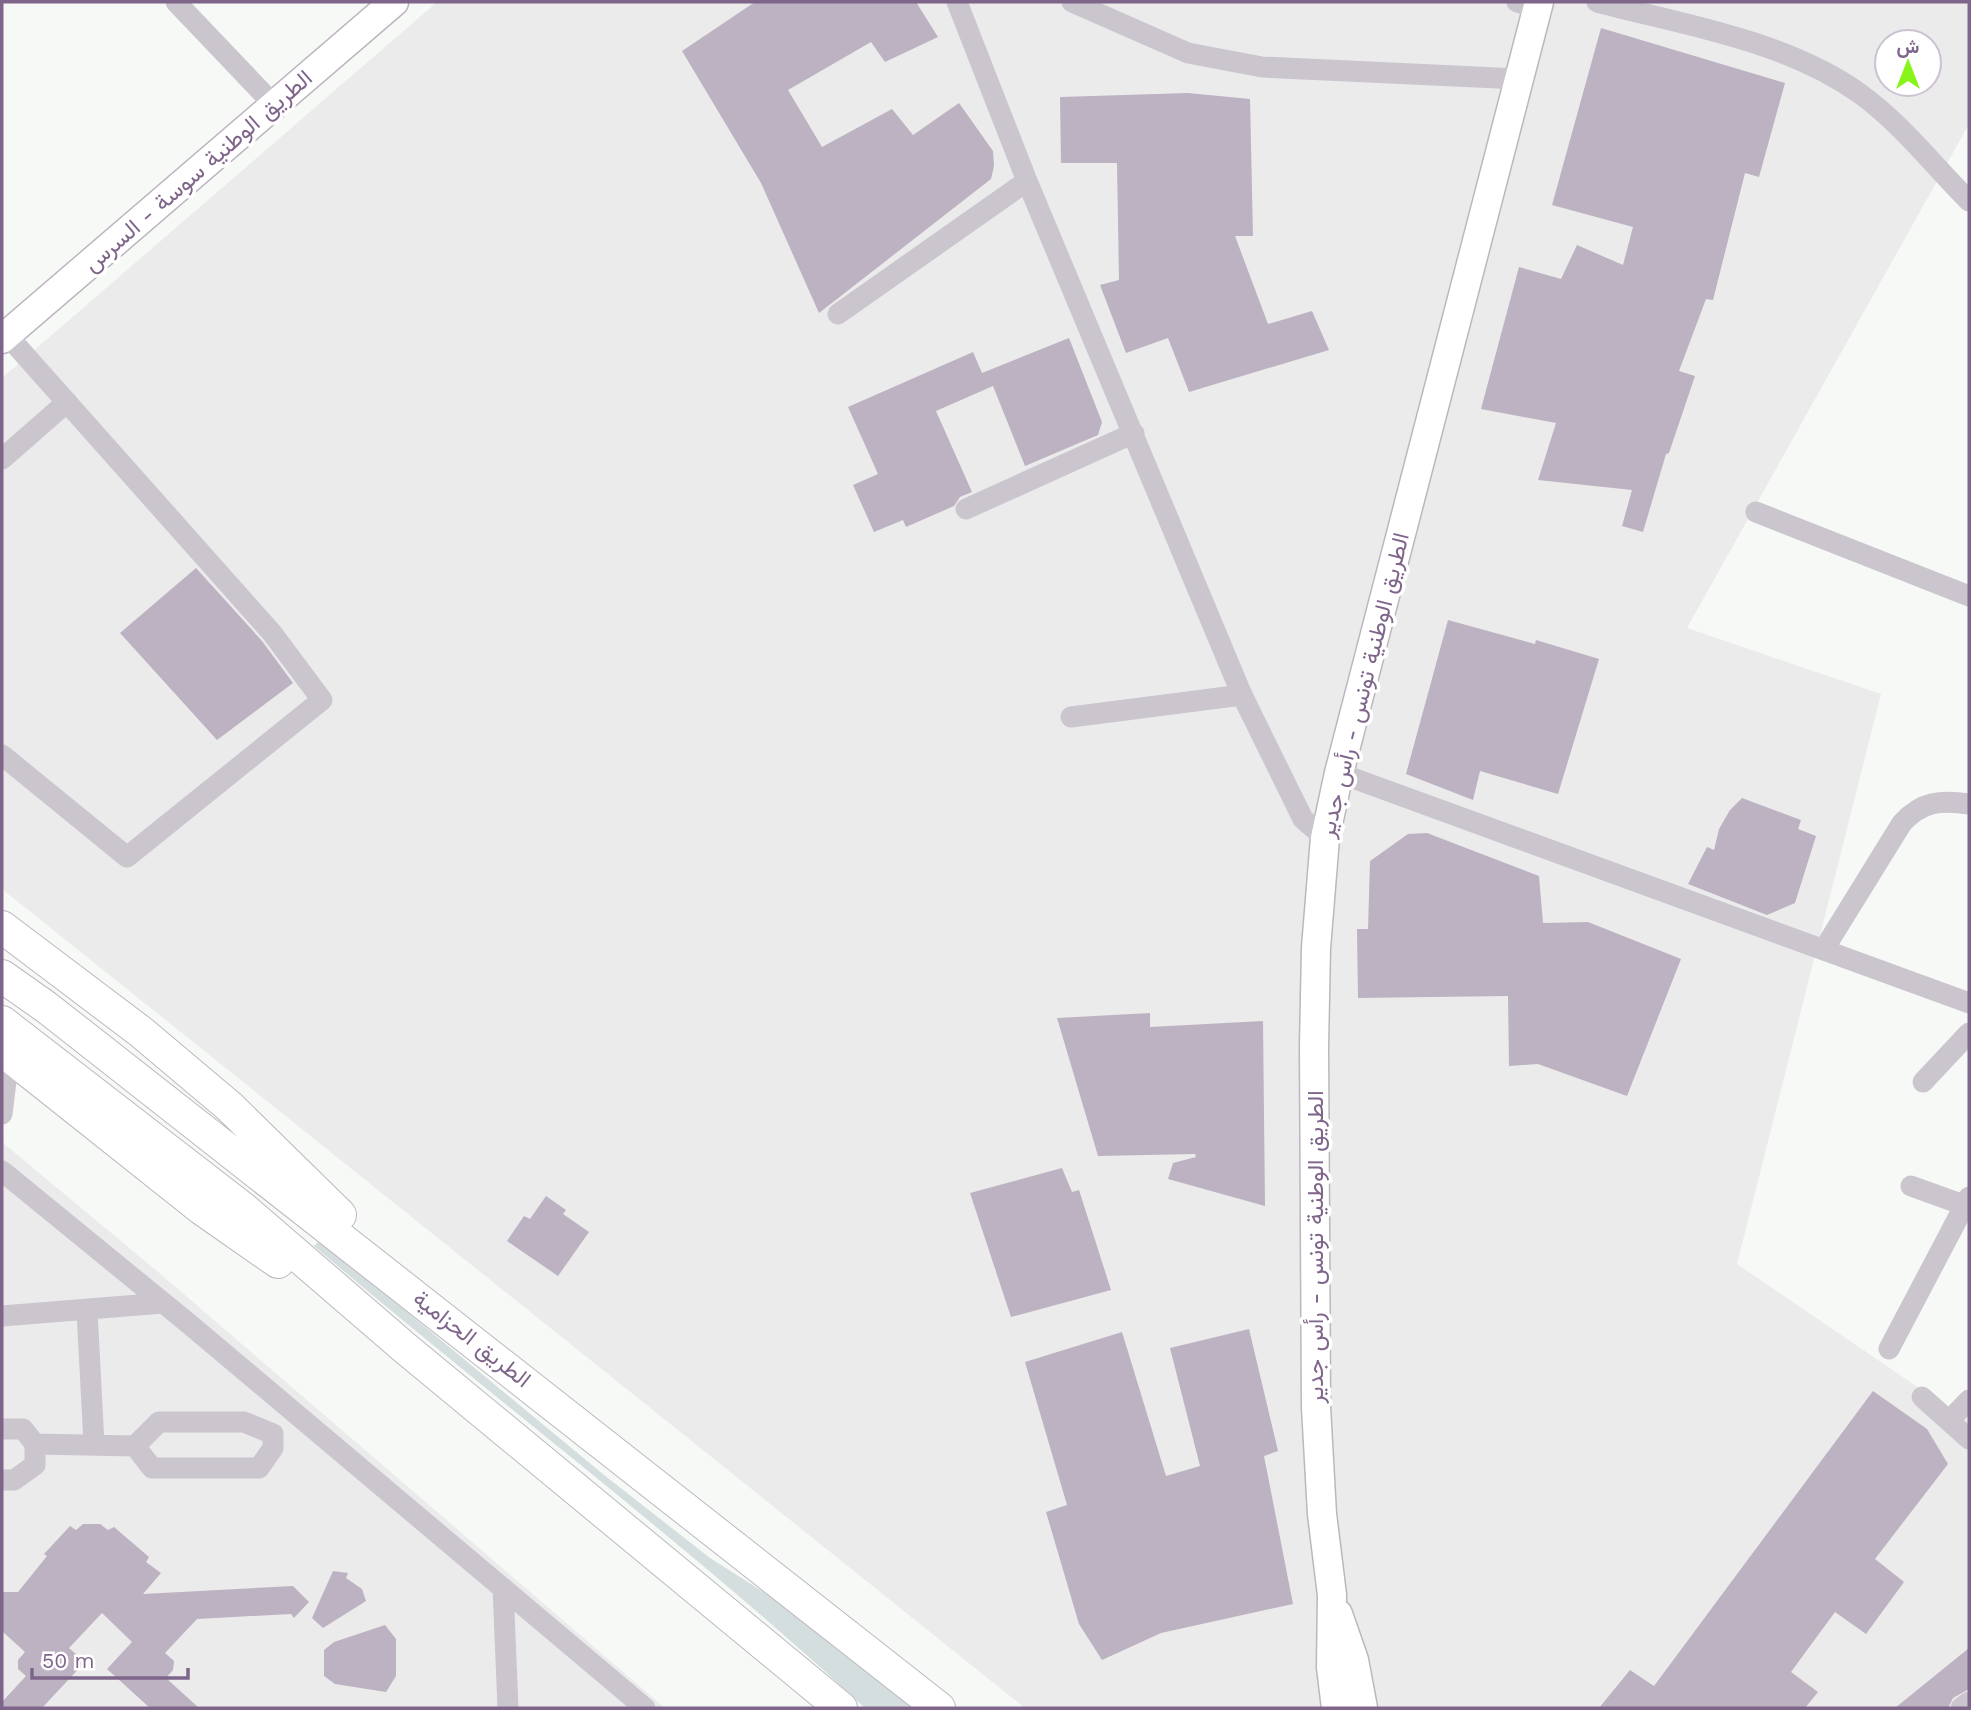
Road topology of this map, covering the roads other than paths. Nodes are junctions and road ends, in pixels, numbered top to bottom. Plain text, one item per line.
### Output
1 (176, 2) edge
2 (394, 2) edge
3 (957, 2) edge
4 (1072, 2) edge
5 (1597, 2) edge
6 (1531, 4) edge
7 (1519, 79) junction
8 (274, 105) junction
9 (1027, 181) junction
10 (1969, 201) edge
11 (838, 314) dead end
12 (4, 337) edge
13 (67, 402) junction
14 (1134, 433) junction
15 (2, 459) edge
16 (966, 509) dead end
17 (1756, 512) dead end
18 (1969, 596) edge
19 (1242, 695) junction
20 (1070, 717) dead end
21 (2, 755) edge
22 (1339, 773) junction
23 (1969, 804) edge
24 (1325, 838) junction
25 (2, 927) edge
26 (1824, 949) junction
27 (2, 976) edge
28 (1969, 1003) edge
29 (2, 1022) edge
30 (1969, 1033) edge
31 (8, 1055) edge
32 (1923, 1083) dead end
33 (2, 1114) edge
34 (2, 1171) edge
35 (1911, 1186) dead end
36 (1967, 1203) edge
37 (163, 1303) junction
38 (435, 1310) junction
39 (87, 1311) junction
40 (2, 1316) edge
41 (405, 1348) junction
42 (1889, 1349) dead end
43 (1922, 1396) dead end
44 (1969, 1400) edge
45 (1949, 1422) junction
46 (2, 1429) edge
47 (1969, 1439) edge
48 (36, 1444) junction
49 (94, 1444) junction
50 (135, 1446) junction
51 (2, 1480) edge
52 (503, 1588) junction
53 (1332, 1595) junction
54 (1969, 1702) edge
55 (508, 1708) edge
56 (645, 1708) edge
57 (841, 1708) edge
58 (939, 1708) edge
59 (1336, 1708) edge
60 (1363, 1708) edge
61 (1961, 1708) edge

1 - 8 street
2 - 8 main road, الطريق الوطنية سوسة - السرس
3 - 9 street
4 - 7 street
5 - 10 street
6 - 7 main road, الطريق الوطنية تونس - رأس جدير
7 - 22 main road, الطريق الوطنية تونس - رأس جدير
8 - 12 main road, الطريق الوطنية سوسة - السرس
9 - 11 street
9 - 14 street
12 - 13 street
13 - 15 street
13 - 21 street
14 - 16 street
14 - 19 street
17 - 18 street
19 - 20 street
19 - 24 street
22 - 24 main road, الطريق الوطنية تونس - رأس جدير
22 - 26 street
23 - 26 street
24 - 53 main road, الطريق الوطنية تونس - رأس جدير
25 - 38 highway
26 - 28 street
27 - 38 highway, الطريق الحزامية
29 - 41 highway, الطريق الحزامية
30 - 32 street
31 - 33 street
31 - 41 highway
34 - 37 street
35 - 36 street
36 - 42 street
37 - 39 street
37 - 52 street
38 - 58 highway, الطريق الحزامية
39 - 40 street
39 - 49 street
41 - 57 highway, الطريق الحزامية
43 - 45 street
44 - 45 street
45 - 47 street
46 - 48 street
48 - 49 street
48 - 51 street
49 - 50 street
50 - 50 street
52 - 55 street
52 - 56 street
53 - 59 main road, الطريق الوطنية تونس - رأس جدير
53 - 60 main road, الطريق الوطنية تونس - رأس جدير
54 - 61 street

